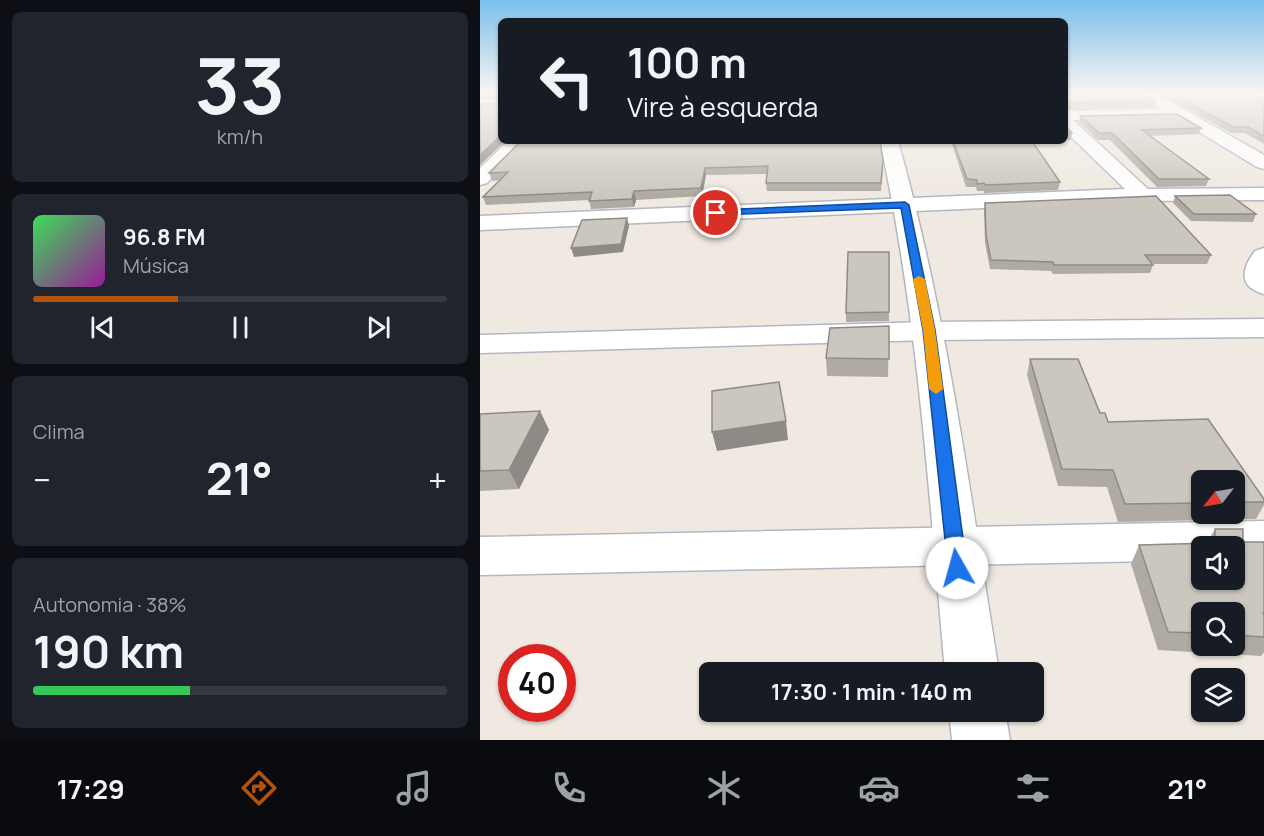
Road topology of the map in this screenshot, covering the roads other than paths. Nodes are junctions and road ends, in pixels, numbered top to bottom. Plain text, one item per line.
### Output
1 (1070, 127) edge
2 (1201, 127) edge
3 (515, 144) edge
4 (890, 144) edge
5 (1264, 163) edge
6 (480, 179) edge
7 (1264, 194) edge
8 (1143, 195) junction
9 (905, 205) junction
10 (480, 222) edge
11 (1264, 256) edge
12 (1264, 286) edge
13 (1264, 328) edge
14 (929, 330) junction
15 (480, 344) edge
16 (1264, 540) edge
17 (955, 547) junction
18 (480, 556) edge
19 (971, 662) edge
20 (979, 722) edge
21 (981, 740) edge

1 - 8 street
2 - 5 street
3 - 6 street
4 - 9 street
7 - 8 street
8 - 9 street
9 - 10 street
9 - 14 street
11 - 12 street
13 - 14 street
14 - 15 street
14 - 17 street
16 - 17 street
17 - 18 street
17 - 19 street
20 - 21 street

